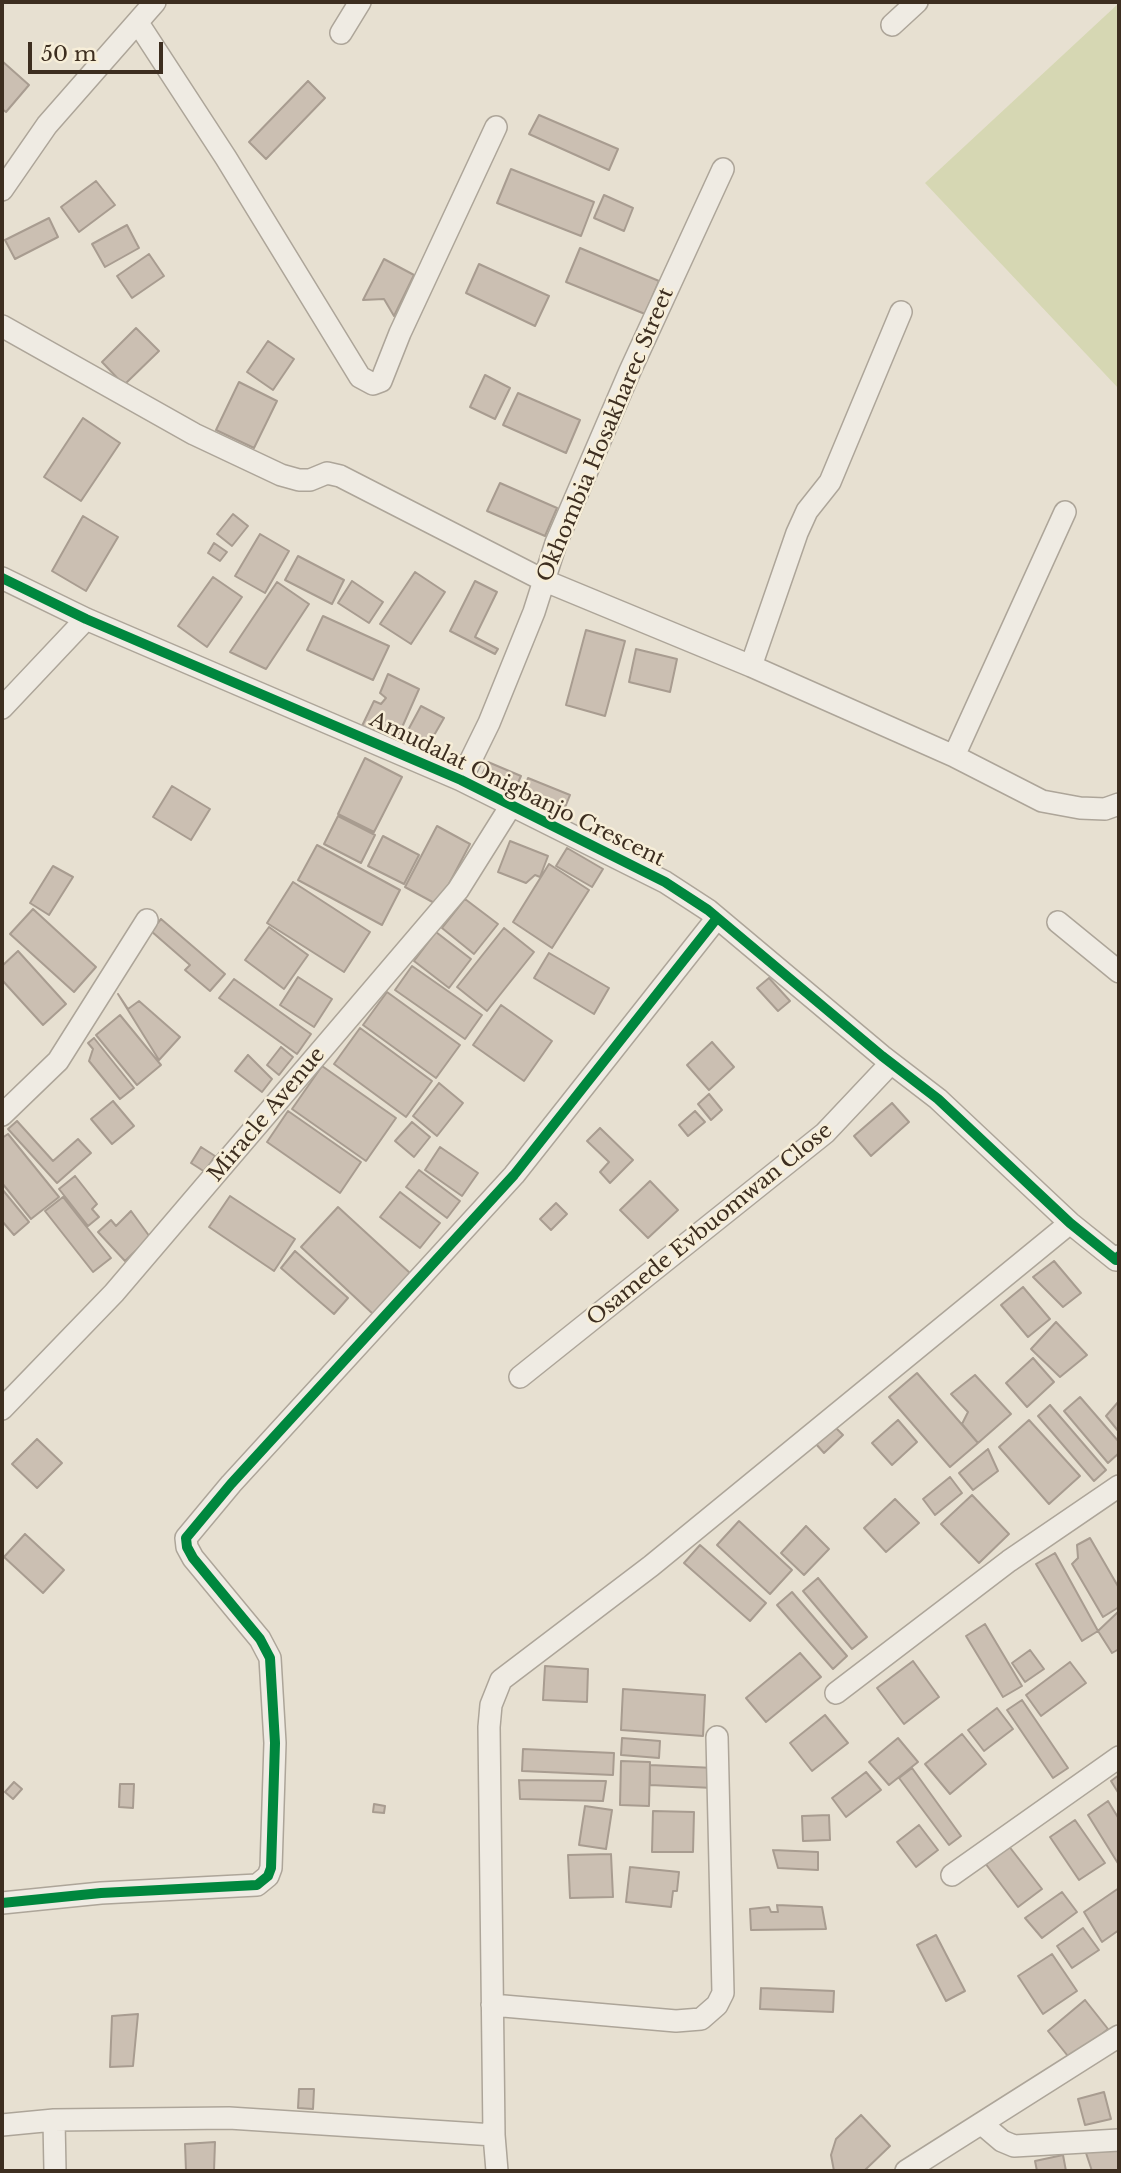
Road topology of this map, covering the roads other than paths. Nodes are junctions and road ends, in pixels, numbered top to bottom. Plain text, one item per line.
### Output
1 (155, 2) edge
2 (360, 2) edge
3 (916, 2) edge
4 (138, 23) junction
5 (892, 25) dead end
6 (341, 33) dead end
7 (496, 127) dead end
8 (723, 169) dead end
9 (2, 190) edge
10 (901, 312) dead end
11 (2, 326) edge
12 (1065, 512) dead end
13 (2, 578) edge
14 (543, 580) junction
15 (86, 619) junction
16 (751, 666) junction
17 (2, 708) edge
18 (954, 756) junction
19 (461, 780) junction
20 (512, 804) junction
21 (1119, 804) edge
22 (718, 918) junction
23 (147, 920) dead end
24 (1058, 922) dead end
25 (1119, 972) edge
26 (891, 1063) junction
27 (2, 1115) edge
28 (1070, 1223) junction
29 (1118, 1259) edge
30 (520, 1377) dead end
31 (2, 1409) edge
32 (1119, 1486) edge
33 (836, 1693) dead end
34 (717, 1737) dead end
35 (1119, 1757) edge
36 (952, 1875) dead end
37 (2, 1903) edge
38 (492, 2005) junction
39 (1119, 2036) edge
40 (54, 2120) junction
41 (982, 2124) junction
42 (2, 2125) edge
43 (494, 2136) junction
44 (1119, 2140) edge
45 (55, 2171) edge
46 (498, 2171) edge
47 (906, 2171) edge

1 - 4 street
2 - 6 street
3 - 5 street
4 - 7 street
4 - 9 street
8 - 14 street, Okhombia Hosakharec Street
10 - 16 street
11 - 14 street
12 - 18 street
13 - 15 street, Amudalat Onigbanjo Crescent
14 - 16 street
14 - 19 street, Okhombia Hosakharec Street
15 - 17 street
15 - 19 street, Amudalat Onigbanjo Crescent
16 - 18 street
18 - 21 street
19 - 20 street, Amudalat Onigbanjo Crescent
20 - 22 street, Amudalat Onigbanjo Crescent
20 - 31 street, Miracle Avenue
22 - 26 street, Amudalat Onigbanjo Crescent
22 - 37 street
23 - 27 street
24 - 25 street
26 - 28 street, Amudalat Onigbanjo Crescent
26 - 30 street, Osamede Evbuomwan Close
28 - 29 street, Amudalat Onigbanjo Crescent
28 - 38 street
32 - 33 street
34 - 38 street
35 - 36 street
38 - 43 street
39 - 41 street
40 - 42 street
40 - 43 street
40 - 45 street
41 - 44 street
41 - 47 street
43 - 46 street

